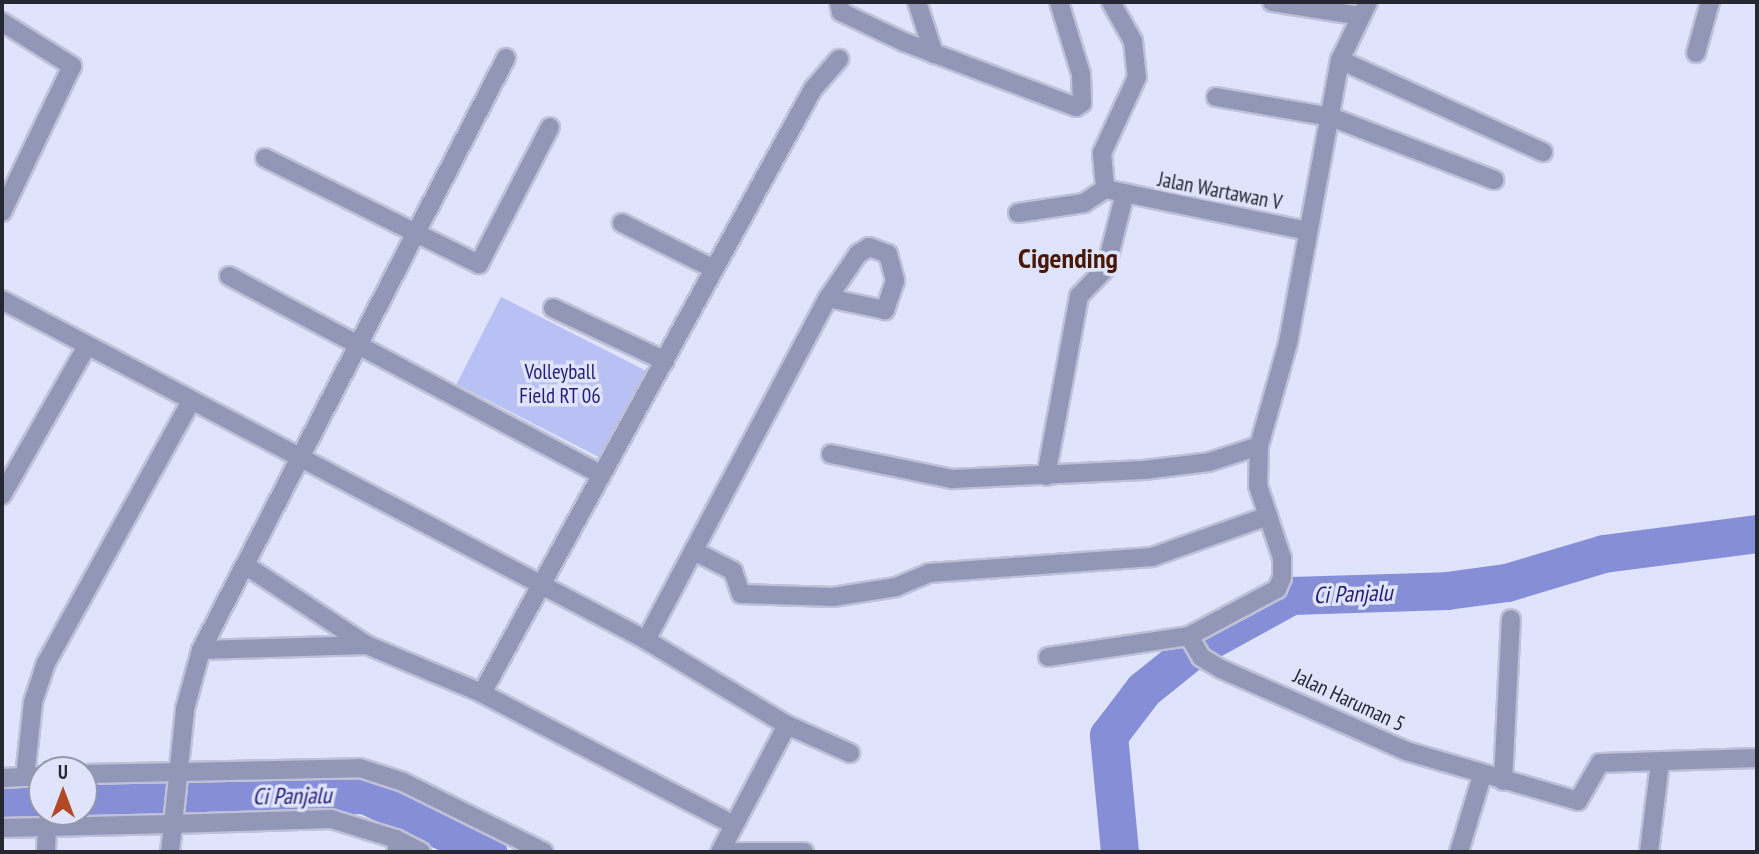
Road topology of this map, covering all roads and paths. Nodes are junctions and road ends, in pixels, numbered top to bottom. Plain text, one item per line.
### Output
1 (839, 2) edge
2 (917, 2) edge
3 (1059, 2) edge
4 (1111, 2) edge
5 (1272, 2) edge
6 (1710, 2) edge
7 (1364, 9) edge
8 (2, 22) edge
9 (1696, 53) dead end
10 (934, 54) junction
11 (506, 58) dead end
12 (839, 59) dead end
13 (1340, 60) junction
14 (1216, 97) dead end
15 (1331, 117) junction
16 (550, 127) dead end
17 (1543, 152) dead end
18 (265, 158) dead end
19 (1494, 180) dead end
20 (1105, 189) junction
21 (1124, 197) junction
22 (2, 212) edge
23 (1018, 212) dead end
24 (622, 223) dead end
25 (1308, 231) junction
26 (414, 232) junction
27 (712, 268) junction
28 (229, 275) dead end
29 (828, 298) dead end
30 (2, 300) edge
31 (554, 308) dead end
32 (87, 345) junction
33 (358, 348) junction
34 (665, 361) junction
35 (191, 401) junction
36 (1259, 446) junction
37 (831, 454) dead end
38 (301, 461) junction
39 (601, 475) junction
40 (1046, 476) junction
41 (2, 495) edge
42 (1268, 516) junction
43 (694, 551) junction
44 (245, 565) junction
45 (540, 584) junction
46 (1511, 619) dead end
47 (1191, 638) junction
48 (646, 640) junction
49 (367, 645) junction
50 (201, 650) junction
51 (1048, 657) dead end
52 (482, 693) junction
53 (787, 724) junction
54 (850, 753) dead end
55 (34, 756) edge
56 (1757, 758) edge
57 (1660, 762) junction
58 (98, 775) edge
59 (28, 776) edge
60 (1482, 776) junction
61 (2, 778) edge
62 (178, 778) junction
63 (1503, 781) junction
64 (174, 818) junction
65 (98, 823) edge
66 (734, 825) junction
67 (47, 826) joint
68 (2, 828) edge
69 (397, 845) edge
70 (46, 852) edge
71 (170, 852) edge
72 (421, 852) edge
73 (544, 852) edge
74 (720, 852) edge
75 (735, 852) edge
76 (804, 852) edge
77 (1459, 852) edge
78 (1649, 852) edge

1 - 10 street
2 - 10 street
3 - 10 street
4 - 20 street
5 - 7 street
6 - 9 street
7 - 13 street
8 - 22 street
11 - 26 street
12 - 27 street
13 - 15 street
13 - 17 street
14 - 15 street
15 - 19 street
15 - 25 street
16 - 26 street
18 - 26 street
20 - 21 street, Jalan Wartawan V
20 - 23 street
21 - 25 street, Jalan Wartawan V
21 - 40 street
24 - 27 street
25 - 36 street
26 - 33 street
27 - 34 street
28 - 33 street
29 - 43 street
30 - 32 street
31 - 34 street
32 - 35 street
32 - 41 street
33 - 38 street
33 - 39 street
34 - 39 street
35 - 38 street
35 - 55 street
36 - 40 street
36 - 42 street
37 - 40 street
38 - 44 street
38 - 45 street
39 - 45 street
42 - 43 street
42 - 47 street
43 - 48 street
44 - 49 street
44 - 50 street
45 - 48 street
45 - 52 street
46 - 63 street
47 - 51 street
47 - 60 street, Jalan Haruman 5
48 - 53 street
49 - 50 street
49 - 52 street
50 - 62 street
52 - 66 street
53 - 54 street
53 - 66 street
56 - 57 street
57 - 63 street, Jalan Haruman 5
57 - 78 street
58 - 62 street
59 - 61 street
60 - 63 street, Jalan Haruman 5
60 - 77 street
62 - 64 street
62 - 73 street
64 - 65 street
64 - 69 street
64 - 71 street
66 - 74 street
67 - 68 street
67 - 70 street
69 - 72 street
75 - 76 street

